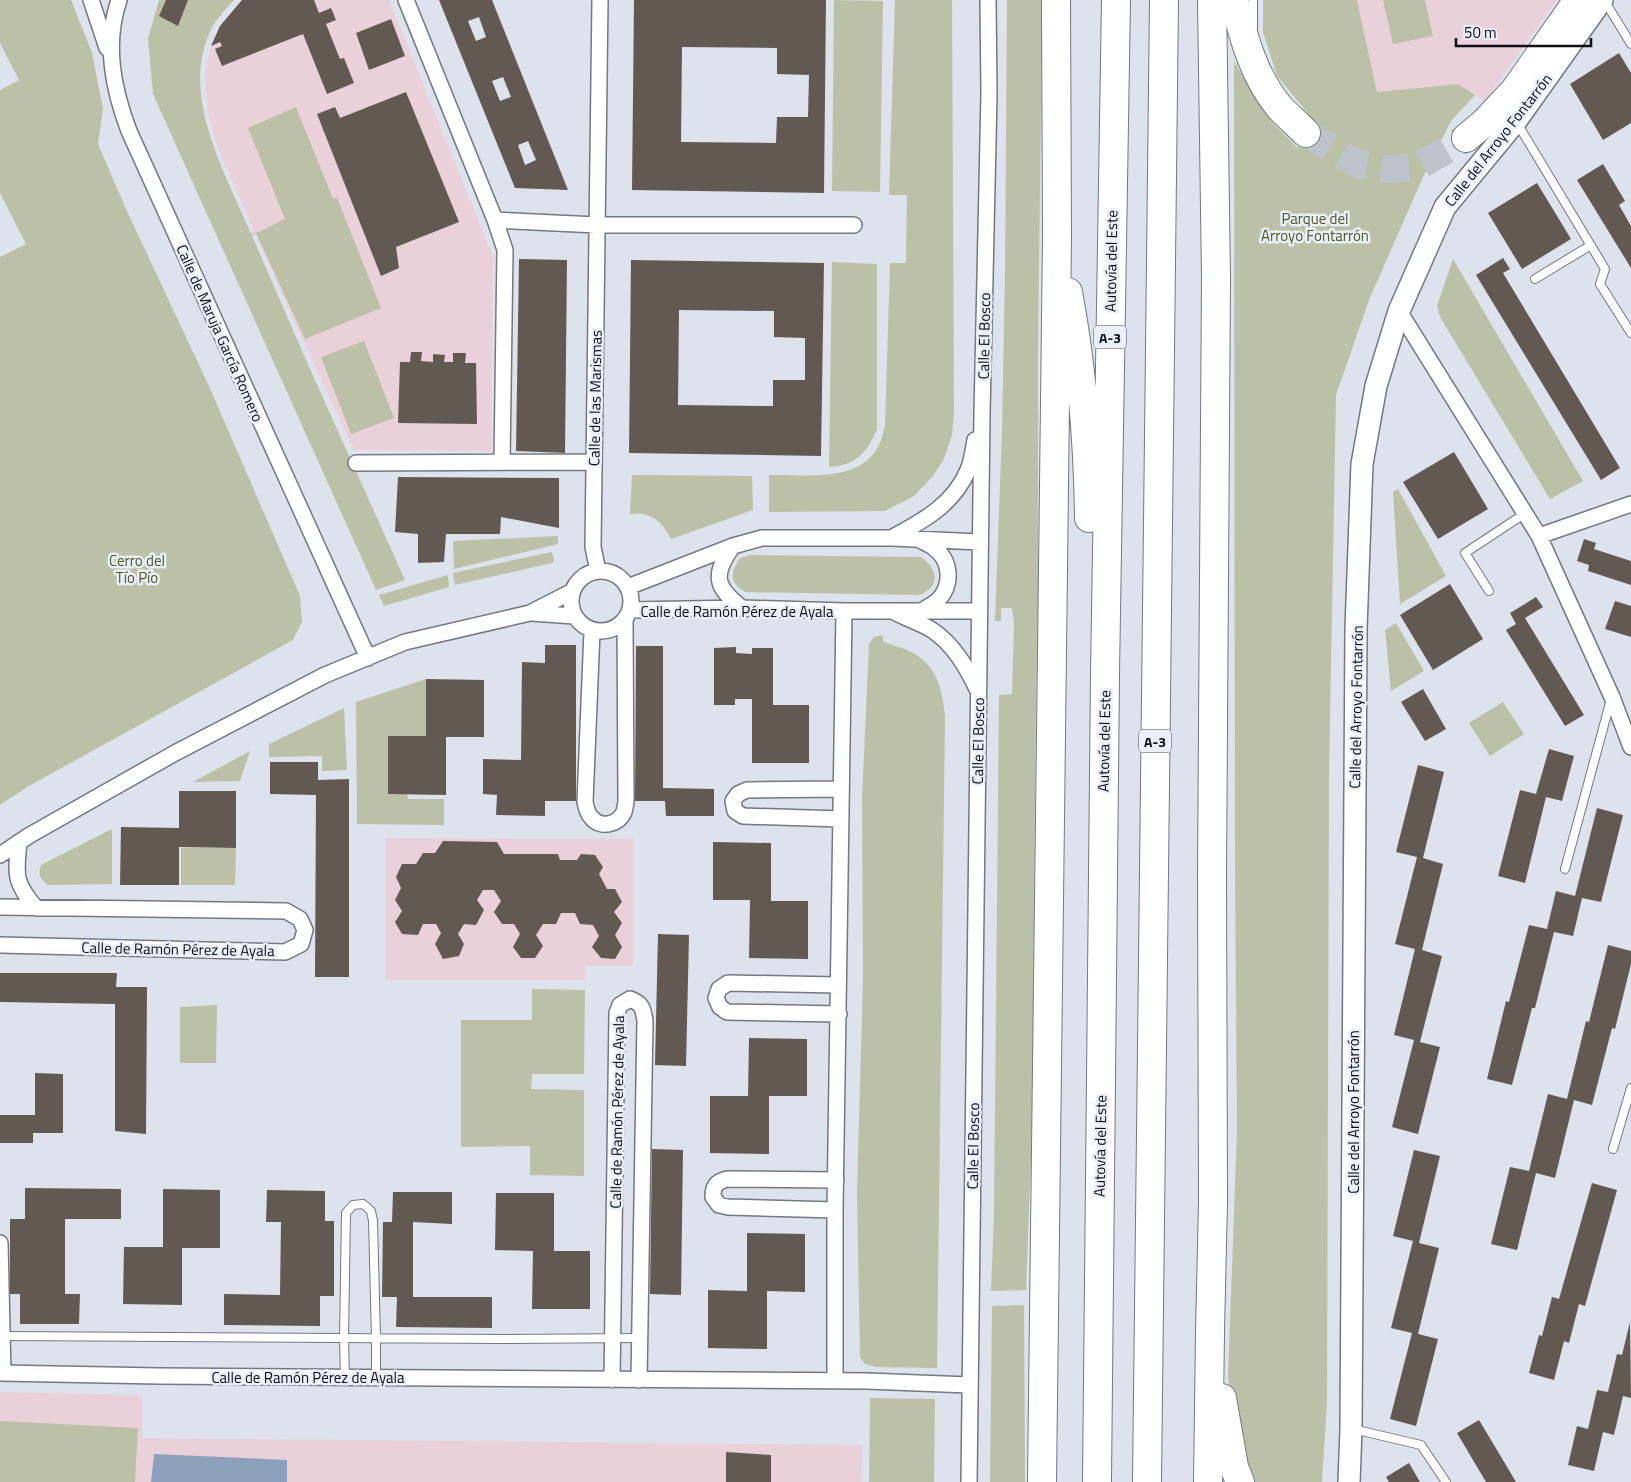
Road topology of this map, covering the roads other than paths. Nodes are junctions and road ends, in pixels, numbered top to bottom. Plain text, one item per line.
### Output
1 (91, 0) edge
2 (406, 0) edge
3 (600, 0) edge
4 (988, 0) edge
5 (1056, 0) edge
6 (1116, 0) edge
7 (1164, 0) edge
8 (1212, 0) edge
9 (1234, 0) edge
10 (1253, 0) edge
11 (1578, 0) edge
12 (1603, 0) edge
13 (113, 3) edge
14 (1631, 44) edge
15 (112, 66) junction
16 (1260, 80) junction
17 (1516, 121) junction
18 (1306, 133) tunnel mouth
19 (1466, 138) tunnel mouth
20 (495, 220) junction
21 (597, 224) junction
22 (854, 225) dead end
23 (1057, 237) junction
24 (1591, 245) junction
25 (1535, 278) dead end
26 (1399, 311) junction
27 (1631, 333) edge
28 (982, 414) junction
29 (502, 462) junction
30 (594, 462) junction
31 (356, 463) dead end
32 (1631, 504) edge
33 (1524, 514) junction
34 (1539, 536) junction
35 (892, 538) junction
36 (919, 540) junction
37 (980, 542) junction
38 (733, 546) junction
39 (598, 570) junction
40 (628, 587) junction
41 (1489, 591) dead end
42 (571, 592) junction
43 (742, 608) junction
44 (844, 611) junction
45 (922, 611) junction
46 (979, 611) junction
47 (892, 612) junction
48 (530, 613) junction
49 (574, 616) junction
50 (628, 616) junction
51 (592, 630) junction
52 (368, 658) junction
53 (1105, 674) junction
54 (978, 692) junction
55 (1612, 697) junction
56 (1631, 747) edge
57 (841, 789) junction
58 (841, 819) junction
59 (19, 842) junction
60 (0, 856) edge
61 (1565, 869) dead end
62 (0, 907) edge
63 (36, 908) junction
64 (0, 945) edge
65 (838, 985) junction
66 (838, 1014) junction
67 (1631, 1088) edge
68 (1613, 1149) dead end
69 (836, 1180) junction
70 (836, 1210) junction
71 (0, 1242) edge
72 (1210, 1332) junction
73 (1, 1336) edge
74 (344, 1338) junction
75 (376, 1338) junction
76 (639, 1338) junction
77 (613, 1339) junction
78 (2, 1373) edge
79 (345, 1378) junction
80 (376, 1378) junction
81 (612, 1380) junction
82 (639, 1380) junction
83 (835, 1381) junction
84 (969, 1385) junction
85 (1351, 1429) junction
86 (1207, 1475) edge
87 (969, 1482) edge
88 (1042, 1482) edge
89 (1097, 1482) edge
90 (1147, 1482) edge
91 (1240, 1482) edge
92 (1349, 1482) edge
93 (1446, 1482) edge

1 - 15 street
2 - 20 street
3 - 21 street, Calle de las Marismas
4 - 28 street, Calle El Bosco
5 - 23 highway
6 - 53 highway, Autovía del Este / A-3
7 - 90 highway, A-3
8 - 72 highway
9 - 16 highway
10 - 16 lane
11 - 19 highway
12 - 14 lane, Calle del Arroyo Fontarrón
12 - 17 street, Calle del Arroyo Fontarrón
13 - 15 street, Calle de Maruja García Romero
15 - 52 street, Calle de Maruja García Romero
16 - 18 highway
17 - 24 lane
17 - 26 street, Calle del Arroyo Fontarrón
20 - 21 street
20 - 29 street
21 - 22 street
21 - 30 street, Calle de las Marismas
23 - 53 highway
23 - 88 highway
24 - 25 lane
24 - 27 lane
26 - 33 street
26 - 85 street, Calle del Arroyo Fontarrón
28 - 35 street
28 - 37 street, Calle El Bosco
29 - 30 street
29 - 31 street
30 - 39 street, Calle de las Marismas
32 - 34 street
33 - 34 street
33 - 41 lane
34 - 55 street
35 - 36 street, Calle de Ramón Pérez de Ayala
35 - 38 street, Calle de Ramón Pérez de Ayala
36 - 37 street
36 - 45 street, Calle de Ramón Pérez de Ayala
37 - 46 street, Calle El Bosco
38 - 40 street, Calle de Ramón Pérez de Ayala
38 - 43 street
39 - 40 street
39 - 42 street
40 - 50 street
42 - 48 street
42 - 49 street
43 - 44 street, Calle de Ramón Pérez de Ayala
43 - 50 street, Calle de Ramón Pérez de Ayala
44 - 47 street, Calle de Ramón Pérez de Ayala
44 - 57 street, Calle de Ramón Pérez de Ayala
45 - 46 street, Calle de Ramón Pérez de Ayala
45 - 47 street, Calle de Ramón Pérez de Ayala
46 - 54 street, Calle El Bosco
47 - 54 street
48 - 49 street
48 - 52 street
49 - 51 street
50 - 51 street
50 - 51 street, Calle de Ramón Pérez de Ayala
52 - 59 street
53 - 89 highway, Autovía del Este / A-3
54 - 84 street, Calle El Bosco
55 - 56 street
55 - 61 lane
57 - 58 street, Calle de Ramón Pérez de Ayala
57 - 58 street
58 - 65 street, Calle de Ramón Pérez de Ayala
59 - 60 street
59 - 63 street
62 - 63 street, Calle de Ramón Pérez de Ayala
63 - 64 street, Calle de Ramón Pérez de Ayala
65 - 66 street, Calle de Ramón Pérez de Ayala
65 - 66 street
66 - 69 street, Calle de Ramón Pérez de Ayala
67 - 68 lane
69 - 70 street, Calle de Ramón Pérez de Ayala
69 - 70 street
70 - 83 street, Calle de Ramón Pérez de Ayala
71 - 73 street, Calle de Ramón Pérez de Ayala
72 - 86 highway
72 - 91 highway
73 - 74 lane
73 - 78 street, Calle de Ramón Pérez de Ayala
74 - 75 lane
74 - 75 lane
74 - 79 lane
75 - 77 lane
75 - 80 lane
76 - 77 lane
76 - 77 street, Calle de Ramón Pérez de Ayala
76 - 82 street, Calle de Ramón Pérez de Ayala
77 - 81 street, Calle de Ramón Pérez de Ayala
78 - 79 street, Calle de Ramón Pérez de Ayala
79 - 80 street, Calle de Ramón Pérez de Ayala
80 - 81 street, Calle de Ramón Pérez de Ayala
81 - 82 street, Calle de Ramón Pérez de Ayala
82 - 83 street, Calle de Ramón Pérez de Ayala
83 - 84 street, Calle de Ramón Pérez de Ayala
84 - 87 street, Calle El Bosco
85 - 92 street, Calle del Arroyo Fontarrón
85 - 93 lane

